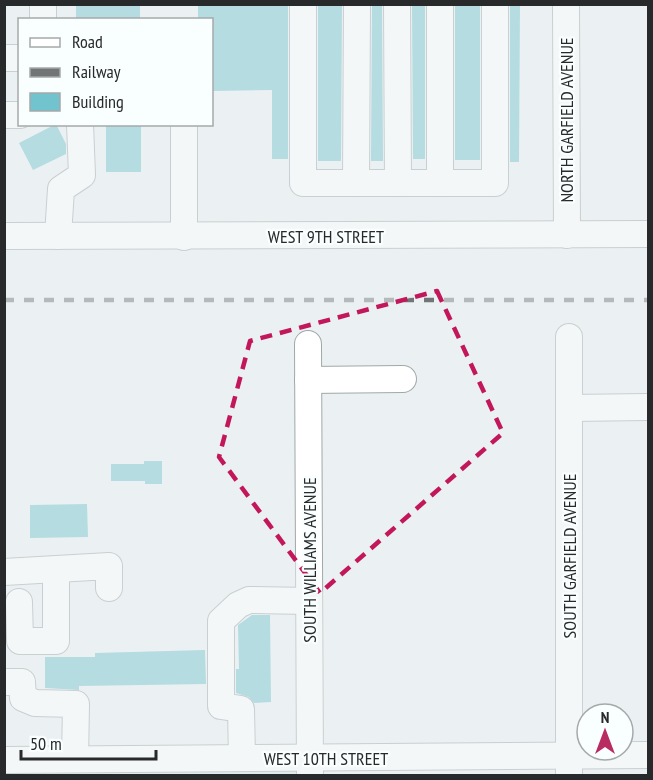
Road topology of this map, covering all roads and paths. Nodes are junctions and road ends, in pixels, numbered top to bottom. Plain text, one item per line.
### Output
1 (303, 4) edge
2 (357, 4) edge
3 (397, 4) edge
4 (440, 4) edge
5 (495, 4) edge
6 (566, 4) edge
7 (80, 126) edge
8 (184, 126) edge
9 (356, 183) junction
10 (398, 183) junction
11 (440, 183) junction
12 (648, 234) edge
13 (567, 235) junction
14 (4, 236) edge
15 (58, 236) junction
16 (184, 237) junction
17 (569, 337) dead end
18 (308, 344) dead end
19 (403, 379) dead end
20 (308, 380) junction
21 (648, 407) edge
22 (569, 408) junction
23 (56, 571) junction
24 (4, 572) edge
25 (109, 588) dead end
26 (309, 601) junction
27 (19, 602) dead end
28 (4, 682) edge
29 (648, 755) edge
30 (242, 758) junction
31 (75, 759) junction
32 (4, 760) edge
33 (569, 766) edge
34 (145, 767) edge
35 (310, 767) edge

1 - 9 street
2 - 9 street
3 - 10 street
4 - 11 street
5 - 11 street
6 - 13 street, NORTH GARFIELD AVENUE
7 - 15 street
8 - 16 street
9 - 10 street
10 - 11 street
12 - 13 street, WEST 9TH STREET
13 - 16 street, WEST 9TH STREET
14 - 15 street, WEST 9TH STREET
15 - 16 street, WEST 9TH STREET
17 - 22 street, SOUTH GARFIELD AVENUE
18 - 20 street, SOUTH WILLIAMS AVENUE
19 - 20 street
20 - 26 street, SOUTH WILLIAMS AVENUE
21 - 22 street
22 - 33 street, SOUTH GARFIELD AVENUE
23 - 24 street
23 - 25 street
23 - 27 street
26 - 30 street
26 - 35 street, SOUTH WILLIAMS AVENUE
28 - 31 street
29 - 33 street, WEST 10TH STREET
30 - 34 street, WEST 10TH STREET
30 - 35 street, WEST 10TH STREET
31 - 32 street, WEST 10TH STREET
31 - 34 street, WEST 10TH STREET
33 - 35 street, WEST 10TH STREET

